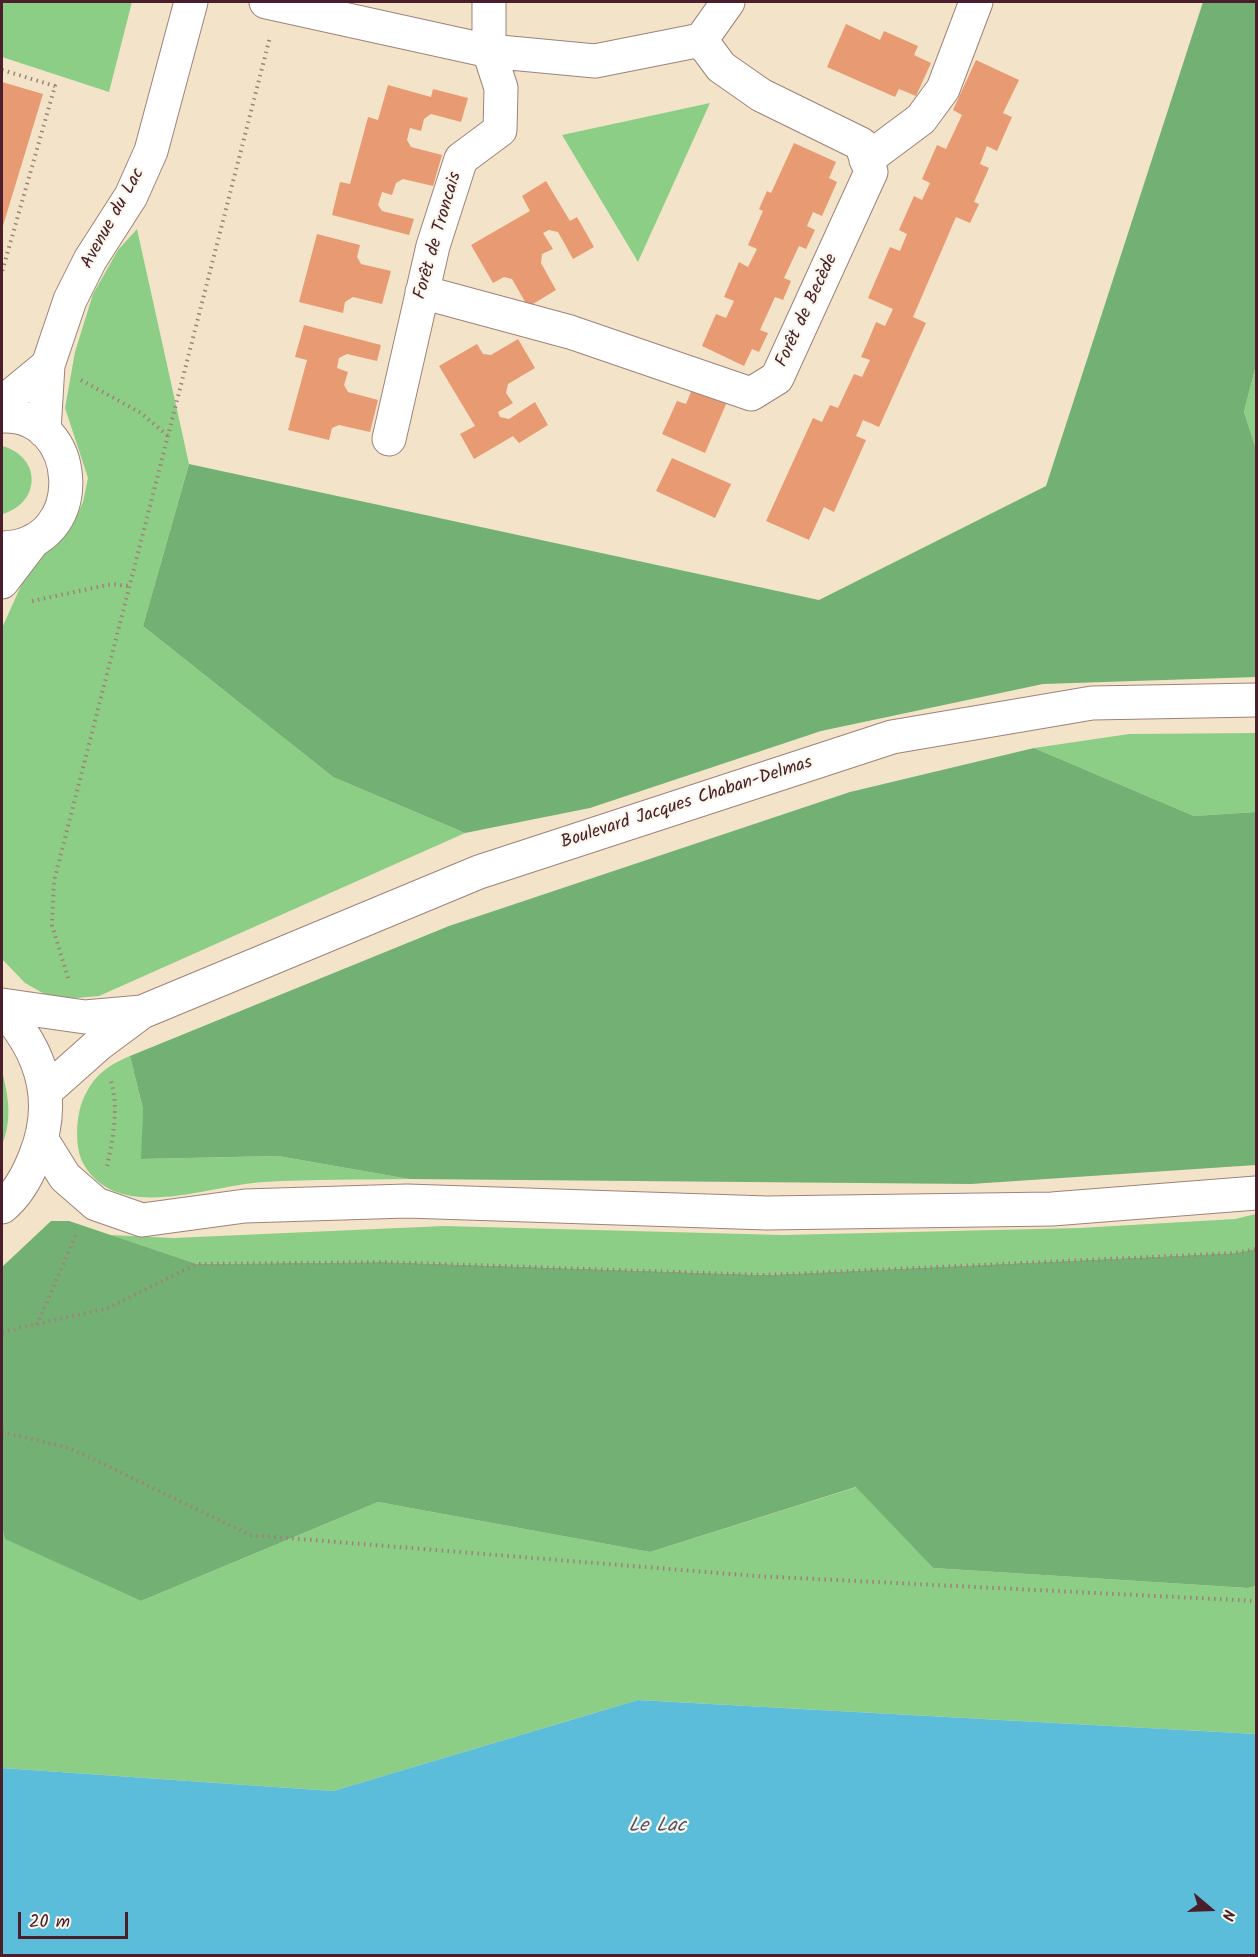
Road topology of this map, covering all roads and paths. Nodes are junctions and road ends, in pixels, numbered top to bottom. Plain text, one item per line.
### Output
1 (191, 2) edge
2 (489, 2) edge
3 (728, 2) edge
4 (976, 2) edge
5 (272, 3) edge
6 (701, 40) junction
7 (489, 51) junction
8 (2, 70) edge
9 (866, 160) junction
10 (2, 272) edge
11 (422, 292) junction
12 (48, 364) junction
13 (2, 403) edge
14 (2, 416) edge
15 (44, 431) junction
16 (389, 439) dead end
17 (34, 540) junction
18 (2, 548) edge
19 (2, 582) edge
20 (129, 586) junction
21 (29, 601) dead end
22 (1257, 700) edge
23 (2, 1006) edge
24 (92, 1031) junction
25 (45, 1092) junction
26 (42, 1140) junction
27 (1257, 1193) edge
28 (96, 1204) junction
29 (2, 1207) edge
30 (1257, 1249) edge
31 (38, 1325) junction
32 (2, 1332) edge
33 (2, 1432) edge
34 (1257, 1601) edge

1 - 12 main road, Avenue du Lac
2 - 7 main road
3 - 6 main road
4 - 9 main road
5 - 7 main road
5 - 20 path
6 - 7 main road
6 - 9 main road
7 - 11 main road, Forêt de Troncais
8 - 10 path
9 - 11 main road, Forêt de Becède
11 - 16 main road, Forêt de Troncais
12 - 13 main road, Avenue du Lac
12 - 15 main road, Avenue du Lac
14 - 15 main road
15 - 17 main road
17 - 18 main road
17 - 19 main road
20 - 21 path
20 - 24 path
22 - 24 main road, Boulevard Jacques Chaban-Delmas
23 - 24 main road
23 - 25 main road
24 - 25 main road, Boulevard Jacques Chaban-Delmas
24 - 28 path
25 - 26 main road
26 - 28 main road
26 - 29 main road
27 - 28 main road
28 - 31 path
30 - 31 path
31 - 32 path
33 - 34 path

